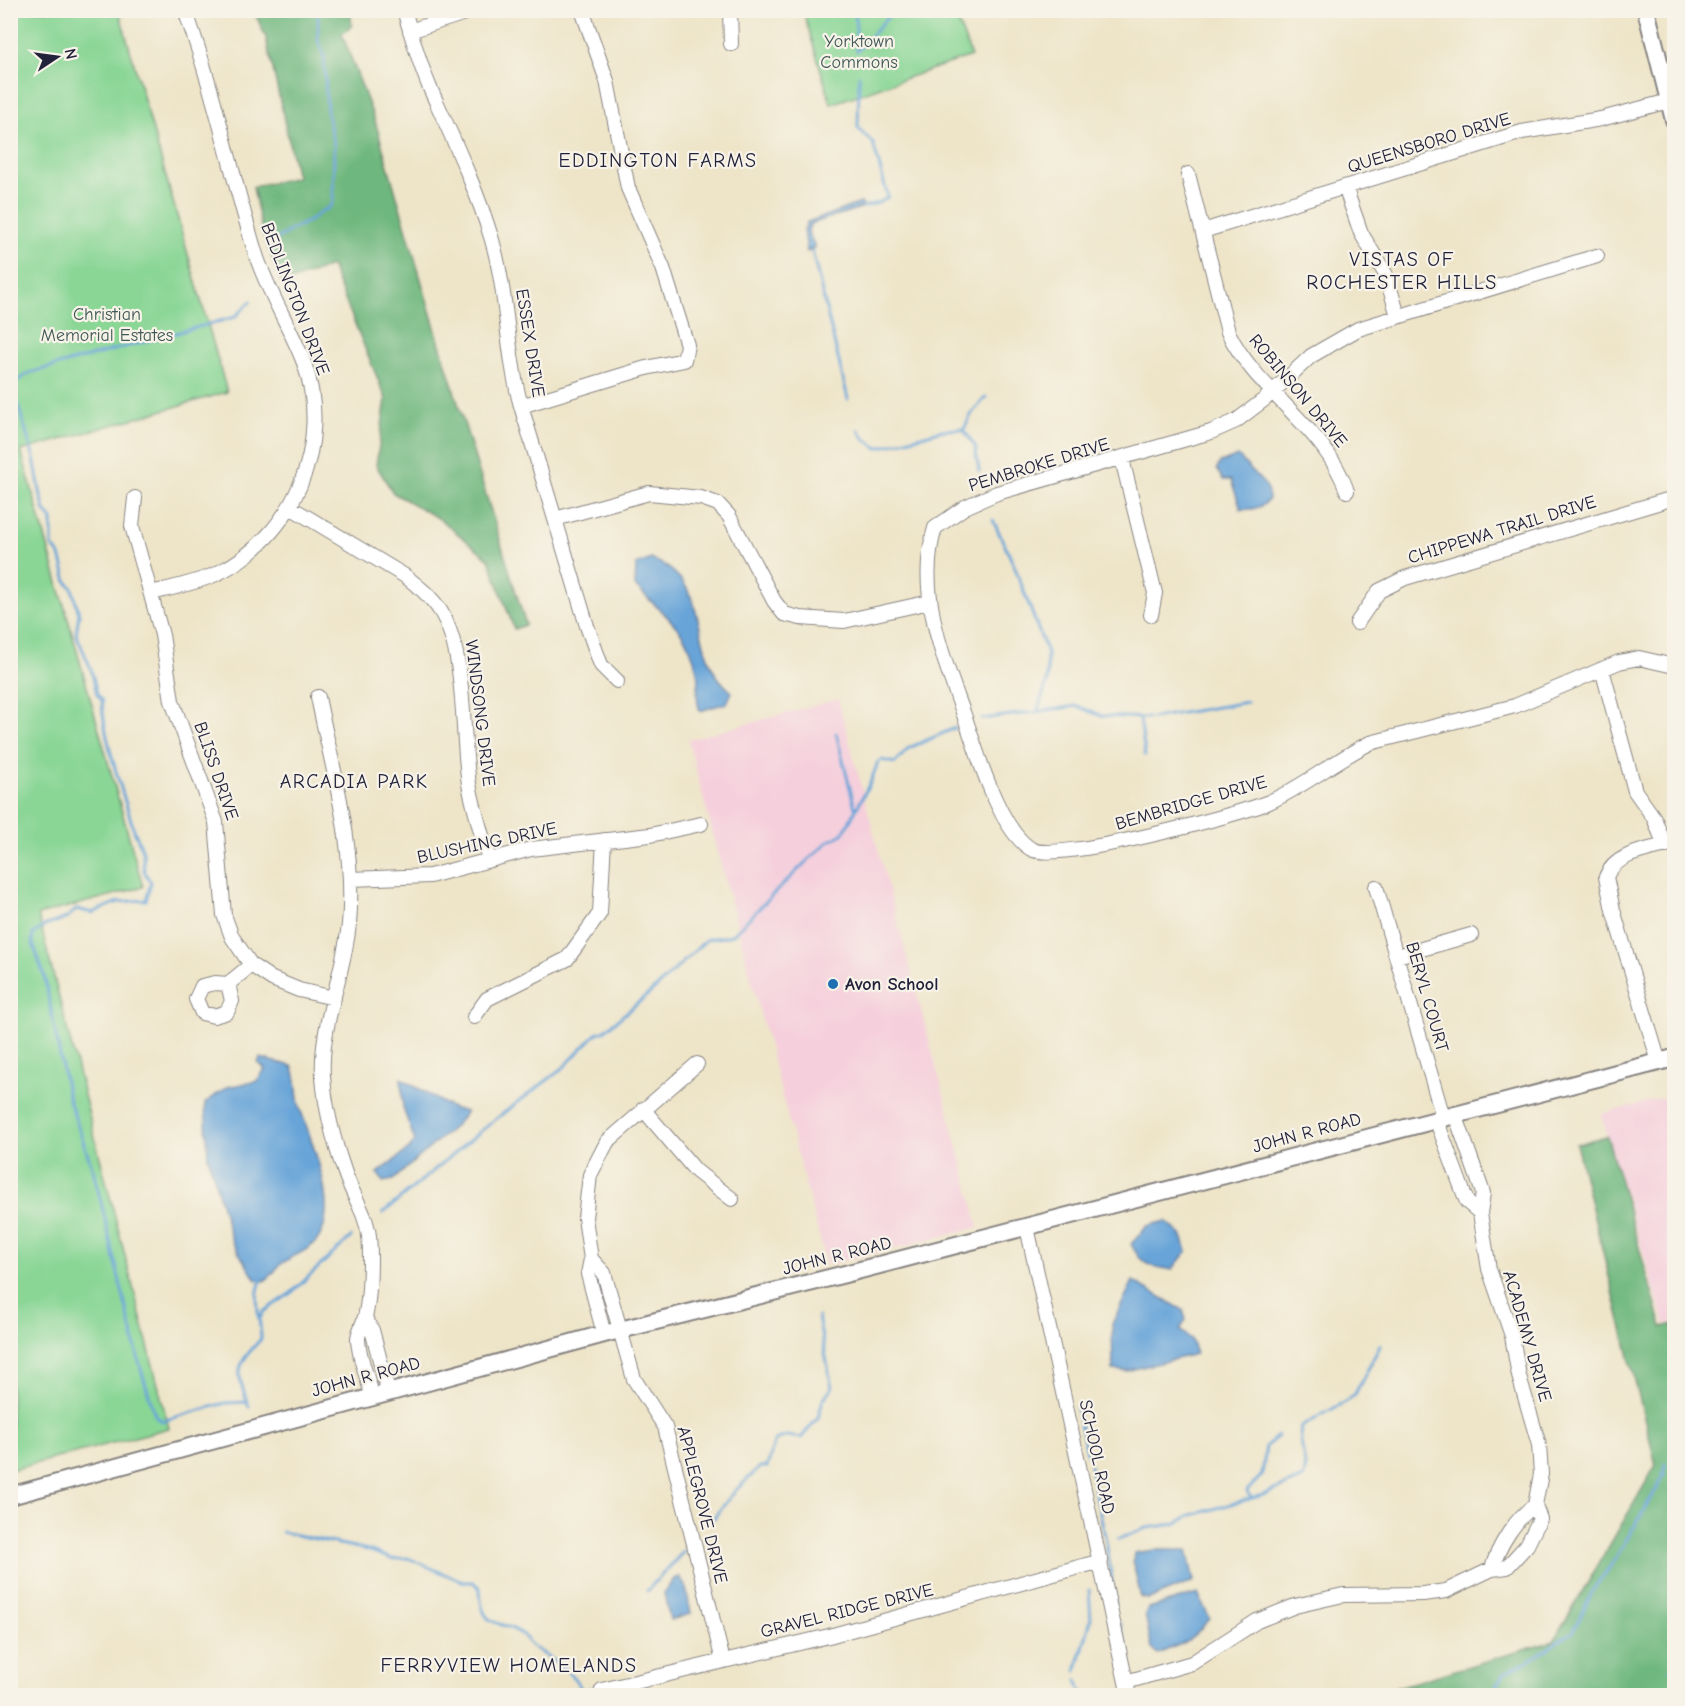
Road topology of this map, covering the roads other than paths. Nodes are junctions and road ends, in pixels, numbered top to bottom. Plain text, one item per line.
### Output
1 (185, 10) edge
2 (404, 10) edge
3 (474, 10) edge
4 (582, 10) edge
5 (730, 10) edge
6 (1646, 10) edge
7 (410, 31) junction
8 (731, 44) dead end
9 (1669, 101) junction
10 (1674, 120) edge
11 (1188, 174) dead end
12 (1345, 187) junction
13 (1203, 231) junction
14 (1597, 256) dead end
15 (1398, 316) junction
16 (1274, 391) junction
17 (521, 406) junction
18 (1122, 459) junction
19 (1347, 491) dead end
20 (135, 498) dead end
21 (1674, 498) edge
22 (290, 507) junction
23 (555, 519) junction
24 (151, 593) junction
25 (930, 602) junction
26 (1150, 615) dead end
27 (1357, 623) dead end
28 (1674, 666) edge
29 (1602, 669) junction
30 (617, 681) dead end
31 (318, 697) dead end
32 (701, 824) dead end
33 (604, 840) junction
34 (1670, 845) edge
35 (489, 860) junction
36 (351, 879) junction
37 (1376, 887) dead end
38 (1471, 935) dead end
39 (1397, 956) junction
40 (251, 965) junction
41 (228, 984) dead end
42 (334, 998) junction
43 (474, 1017) dead end
44 (1667, 1060) edge
45 (697, 1064) dead end
46 (643, 1109) junction
47 (1445, 1116) junction
48 (732, 1198) dead end
49 (1028, 1227) junction
50 (591, 1258) junction
51 (621, 1329) junction
52 (604, 1334) junction
53 (380, 1393) junction
54 (10, 1496) edge
55 (1535, 1505) junction
56 (1101, 1561) junction
57 (1492, 1569) junction
58 (723, 1661) junction
59 (1128, 1689) edge
60 (602, 1690) dead end

1 - 22 street, BEDLINGTON DRIVE
2 - 7 street, ESSEX DRIVE
3 - 7 street
4 - 17 street
5 - 8 street
6 - 9 main road
7 - 17 street, ESSEX DRIVE
9 - 10 main road
9 - 12 street, QUEENSBORO DRIVE
11 - 13 street, ROBINSON DRIVE
12 - 13 street, QUEENSBORO DRIVE
12 - 15 street
13 - 16 street, ROBINSON DRIVE
14 - 15 street, PEMBROKE DRIVE
15 - 16 street, PEMBROKE DRIVE
16 - 18 street, PEMBROKE DRIVE
16 - 19 street, ROBINSON DRIVE
17 - 23 street, ESSEX DRIVE
18 - 25 street, PEMBROKE DRIVE
18 - 26 street
20 - 24 street, BLISS DRIVE
21 - 27 street, CHIPPEWA TRAIL DRIVE
22 - 24 street, BEDLINGTON DRIVE
22 - 35 street, WINDSONG DRIVE
23 - 25 street
23 - 30 street, ESSEX DRIVE
24 - 40 street, BLISS DRIVE
25 - 29 street, BEMBRIDGE DRIVE
28 - 29 street, BEMBRIDGE DRIVE
29 - 34 street
31 - 36 street
32 - 33 street, BLUSHING DRIVE
33 - 35 street, BLUSHING DRIVE
33 - 43 street
34 - 44 street
35 - 36 street, BLUSHING DRIVE
36 - 42 street
37 - 39 street, BERYL COURT
38 - 39 street
39 - 47 street, BERYL COURT
40 - 41 street
40 - 42 street, BLISS DRIVE
42 - 53 street
44 - 47 main road, JOHN R ROAD
45 - 46 street
46 - 48 street
46 - 50 street
47 - 49 main road, JOHN R ROAD
47 - 55 street, ACADEMY DRIVE
49 - 51 main road, JOHN R ROAD
49 - 56 street, SCHOOL ROAD
50 - 51 street, APPLEGROVE DRIVE
50 - 52 street
51 - 52 main road, JOHN R ROAD
51 - 58 street, APPLEGROVE DRIVE
52 - 53 main road, JOHN R ROAD
53 - 54 main road, JOHN R ROAD
55 - 57 street
55 - 57 street, ACADEMY DRIVE
56 - 58 street, GRAVEL RIDGE DRIVE
56 - 59 street, SCHOOL ROAD
57 - 59 street, ACADEMY DRIVE
58 - 60 street, GRAVEL RIDGE DRIVE

